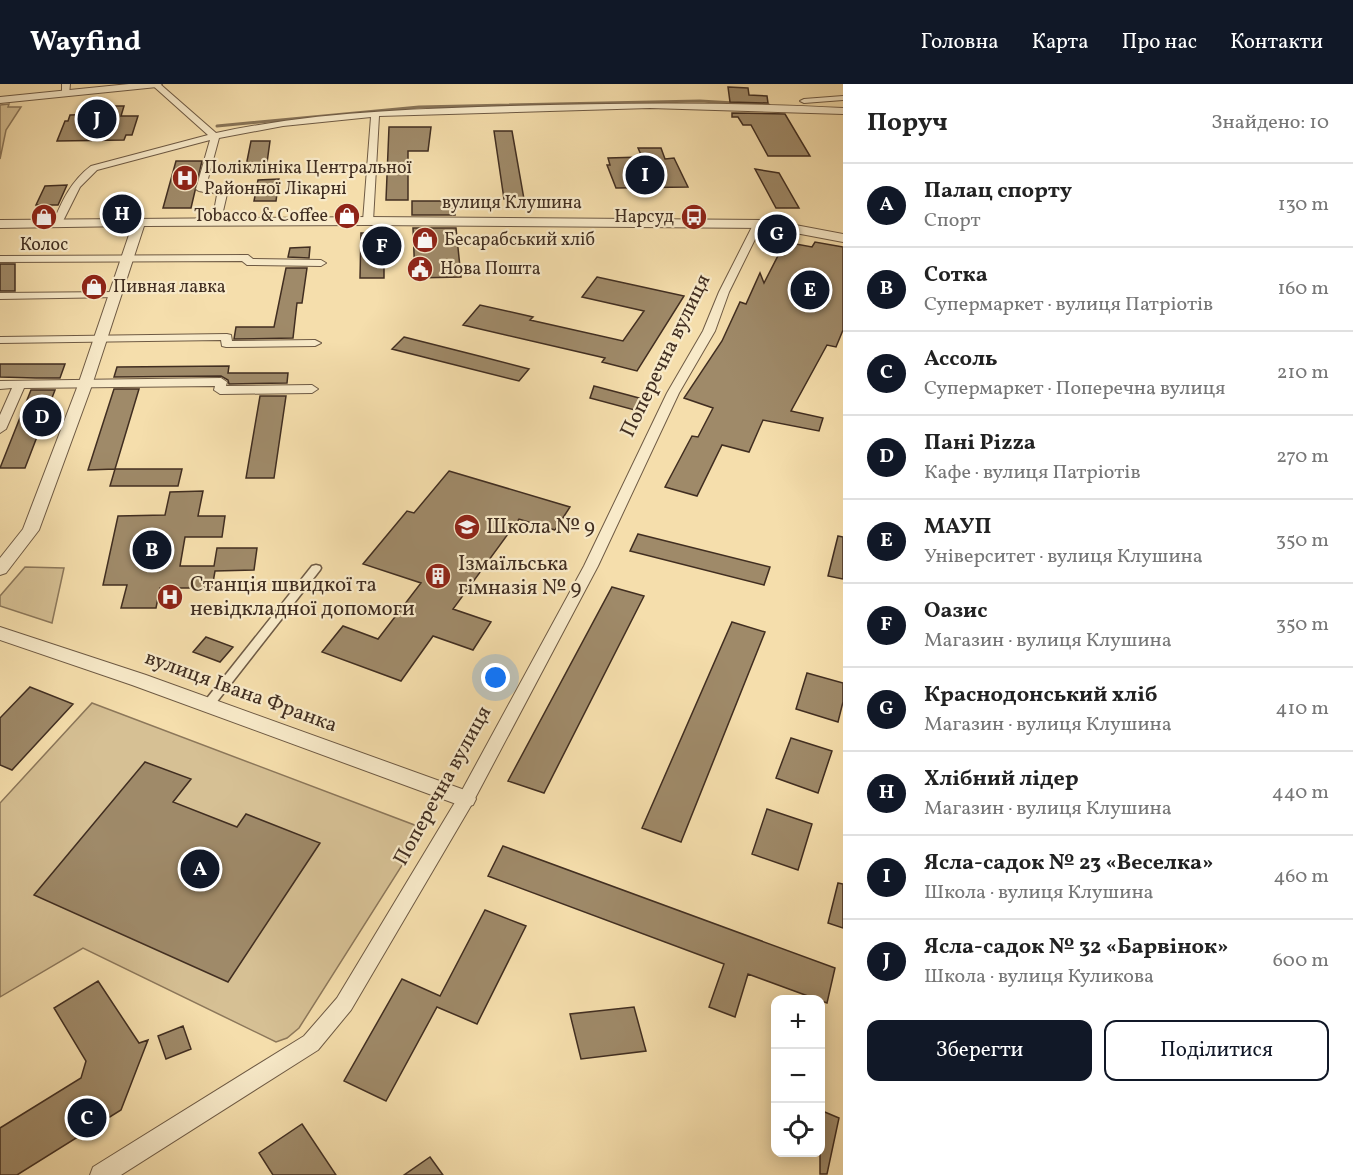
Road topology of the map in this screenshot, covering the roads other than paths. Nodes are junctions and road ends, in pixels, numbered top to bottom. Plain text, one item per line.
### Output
1 (156, 84) edge
2 (66, 89) edge
3 (843, 98) edge
4 (0, 100) edge
5 (554, 101) dead end
6 (843, 111) edge
7 (375, 115) junction
8 (215, 137) junction
9 (368, 221) junction
10 (217, 222) junction
11 (58, 223) junction
12 (139, 223) junction
13 (758, 223) junction
14 (0, 224) edge
15 (843, 238) edge
16 (0, 259) edge
17 (126, 259) junction
18 (321, 262) dead end
19 (114, 295) junction
20 (0, 296) edge
21 (99, 339) junction
22 (0, 340) edge
23 (315, 343) dead end
24 (0, 385) edge
25 (19, 385) junction
26 (85, 385) junction
27 (312, 389) dead end
28 (0, 429) edge
29 (316, 568) dead end
30 (0, 569) edge
31 (0, 633) edge
32 (208, 705) junction
33 (465, 800) junction
34 (101, 1175) edge

1 - 2 street
1 - 8 street
2 - 4 street
3 - 5 street
6 - 7 street
7 - 8 street
7 - 9 street
8 - 10 street
8 - 11 street
9 - 10 street, вулиця Клушина
9 - 13 street, вулиця Клушина
10 - 12 street, вулиця Клушина
11 - 12 street, вулиця Клушина
11 - 14 street, вулиця Клушина
12 - 17 street
13 - 15 street, вулиця Клушина
13 - 33 street, Поперечна вулиця
16 - 17 street
17 - 18 street
17 - 19 street
19 - 20 street
19 - 21 street
21 - 22 street
21 - 23 street
21 - 26 street
24 - 25 street
25 - 26 street
25 - 28 street
26 - 27 street
26 - 30 street
29 - 32 street
31 - 32 street, вулиця Івана Франка
32 - 33 street, вулиця Івана Франка
33 - 34 street, Поперечна вулиця

